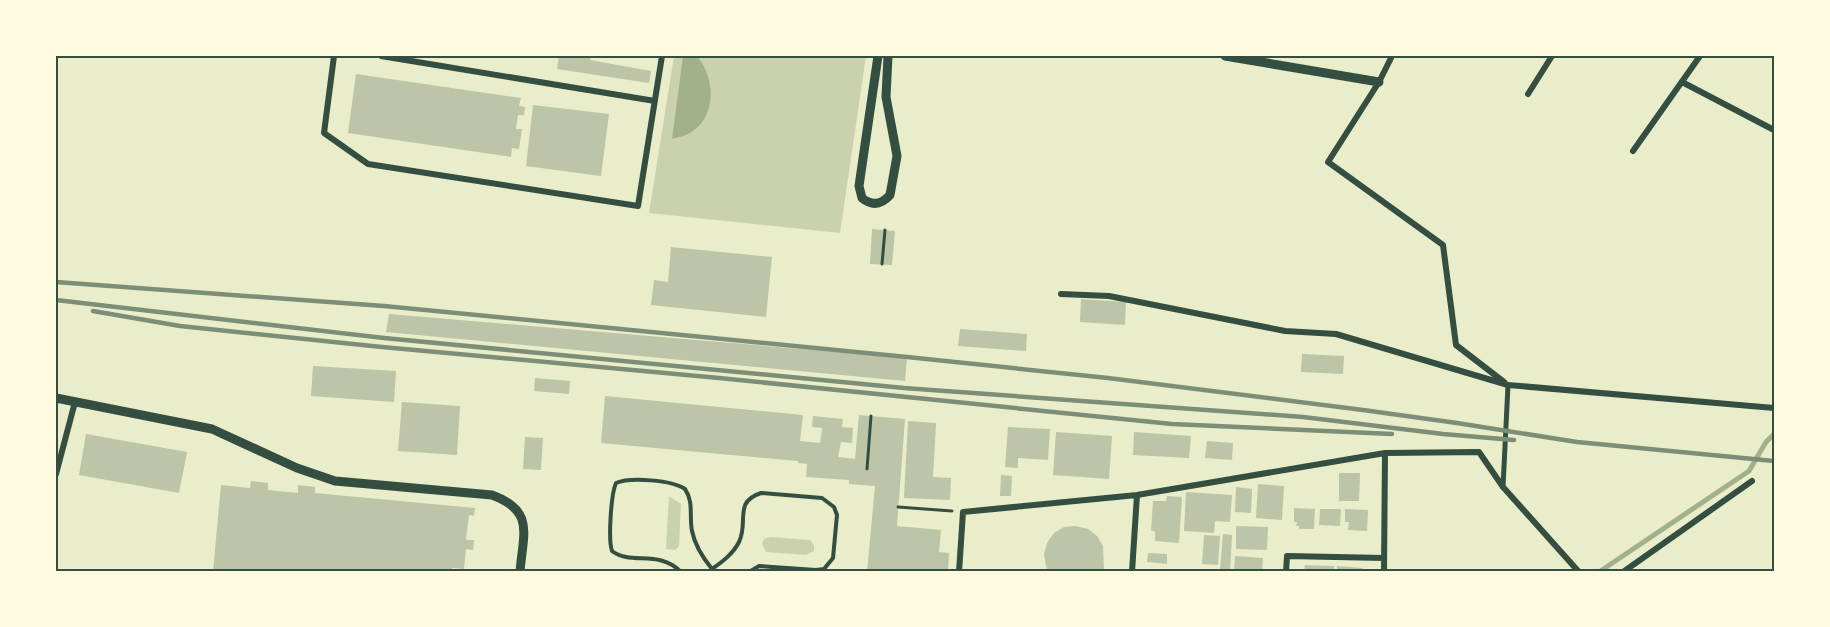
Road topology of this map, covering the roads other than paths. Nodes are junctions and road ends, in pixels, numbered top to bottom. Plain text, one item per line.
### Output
1 (334, 56) edge
2 (381, 56) edge
3 (662, 56) edge
4 (878, 56) edge
5 (888, 56) edge
6 (1228, 56) edge
7 (1392, 56) edge
8 (1552, 56) edge
9 (1700, 56) edge
10 (1379, 82) junction
11 (1682, 82) junction
12 (1528, 94) dead end
13 (655, 101) junction
14 (1774, 130) edge
15 (1634, 151) dead end
16 (1061, 294) dead end
17 (1508, 385) junction
18 (56, 398) edge
19 (75, 402) junction
20 (1774, 408) edge
21 (1385, 453) junction
22 (56, 474) edge
23 (1752, 482) dead end
24 (1503, 487) junction
25 (1137, 495) junction
26 (1384, 558) junction
27 (712, 570) edge
28 (520, 572) edge
29 (681, 572) edge
30 (749, 572) edge
31 (959, 572) edge
32 (1132, 572) edge
33 (1286, 572) edge
34 (1384, 572) edge
35 (1579, 572) edge
36 (1623, 572) edge

1 - 13 street
2 - 13 street
3 - 13 street
4 - 5 street
6 - 10 street
7 - 10 street
8 - 12 street
9 - 11 street
10 - 17 street
11 - 14 street
11 - 15 street
16 - 17 street
17 - 20 street
17 - 24 street
18 - 19 street
19 - 22 street
19 - 28 street
21 - 24 street
21 - 25 street
21 - 26 street
23 - 36 street
24 - 35 street
25 - 31 street
25 - 32 street
26 - 33 street
26 - 34 street
27 - 29 lane
27 - 30 lane

